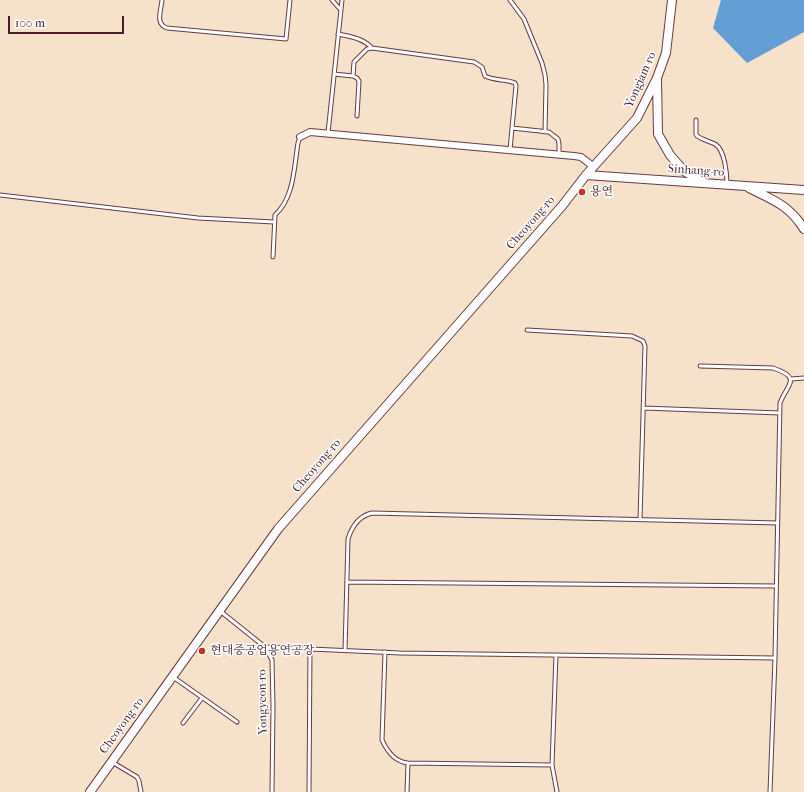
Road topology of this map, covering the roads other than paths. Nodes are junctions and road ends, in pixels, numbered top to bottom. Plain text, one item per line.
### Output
1 (162, 0) edge
2 (290, 0) edge
3 (332, 0) edge
4 (342, 0) edge
5 (510, 0) edge
6 (672, 0) edge
7 (341, 9) junction
8 (338, 34) junction
9 (372, 48) junction
10 (334, 74) junction
11 (353, 76) junction
12 (657, 78) junction
13 (357, 116) dead end
14 (696, 120) dead end
15 (512, 128) junction
16 (545, 132) junction
17 (328, 133) junction
18 (300, 137) joint
19 (510, 150) junction
20 (558, 154) junction
21 (594, 167) junction
22 (586, 175) junction
23 (706, 183) junction
24 (726, 185) junction
25 (745, 186) junction
26 (804, 190) edge
27 (0, 195) edge
28 (274, 222) junction
29 (804, 229) edge
30 (273, 257) dead end
31 (527, 330) dead end
32 (700, 366) dead end
33 (804, 378) edge
34 (791, 379) junction
35 (643, 408) junction
36 (780, 413) junction
37 (640, 519) junction
38 (778, 523) junction
39 (347, 582) junction
40 (776, 586) junction
41 (219, 611) junction
42 (265, 647) junction
43 (310, 649) junction
44 (345, 651) junction
45 (385, 652) junction
46 (556, 655) junction
47 (775, 658) junction
48 (173, 677) junction
49 (202, 698) junction
50 (237, 722) dead end
51 (183, 723) dead end
52 (112, 762) junction
53 (408, 763) junction
54 (552, 765) junction
55 (90, 792) edge
56 (141, 792) edge
57 (272, 792) edge
58 (309, 792) edge
59 (407, 792) edge
60 (557, 792) edge
61 (770, 792) edge

1 - 2 lane
3 - 7 lane
4 - 7 lane
5 - 16 lane
6 - 12 street, Yongjam-ro
7 - 8 lane
8 - 9 lane
8 - 10 lane
9 - 11 lane
9 - 15 lane
10 - 11 lane
10 - 17 lane
11 - 13 lane
12 - 21 street, Yongjam-ro
12 - 23 street
14 - 24 lane
15 - 16 lane
15 - 19 lane
16 - 20 lane
17 - 18 street
17 - 19 street
18 - 28 lane
19 - 20 street
20 - 21 street
21 - 22 street, Yongjam-ro
22 - 23 street, Sinhang-ro
22 - 41 street, Cheoyong-ro
23 - 24 street, Sinhang-ro
24 - 25 street, Sinhang-ro
25 - 26 street, Sinhang-ro
25 - 29 street
27 - 28 lane
28 - 30 lane
31 - 35 lane
32 - 34 lane
33 - 34 lane
34 - 36 lane
35 - 36 lane
35 - 37 lane
36 - 38 lane
37 - 38 lane
37 - 39 lane
38 - 40 lane
39 - 40 lane
39 - 44 lane
40 - 47 lane
41 - 42 lane
41 - 48 street, Cheoyong-ro
42 - 43 lane
42 - 57 lane, Yongyeon-ro
43 - 44 lane
43 - 58 lane
44 - 45 lane
45 - 46 lane
45 - 53 lane
46 - 47 lane
46 - 54 lane
47 - 61 lane
48 - 49 lane
48 - 52 street, Cheoyong-ro
49 - 50 lane
49 - 51 lane
52 - 55 street, Cheoyong-ro
52 - 56 lane
53 - 54 lane
53 - 59 lane
54 - 60 lane

